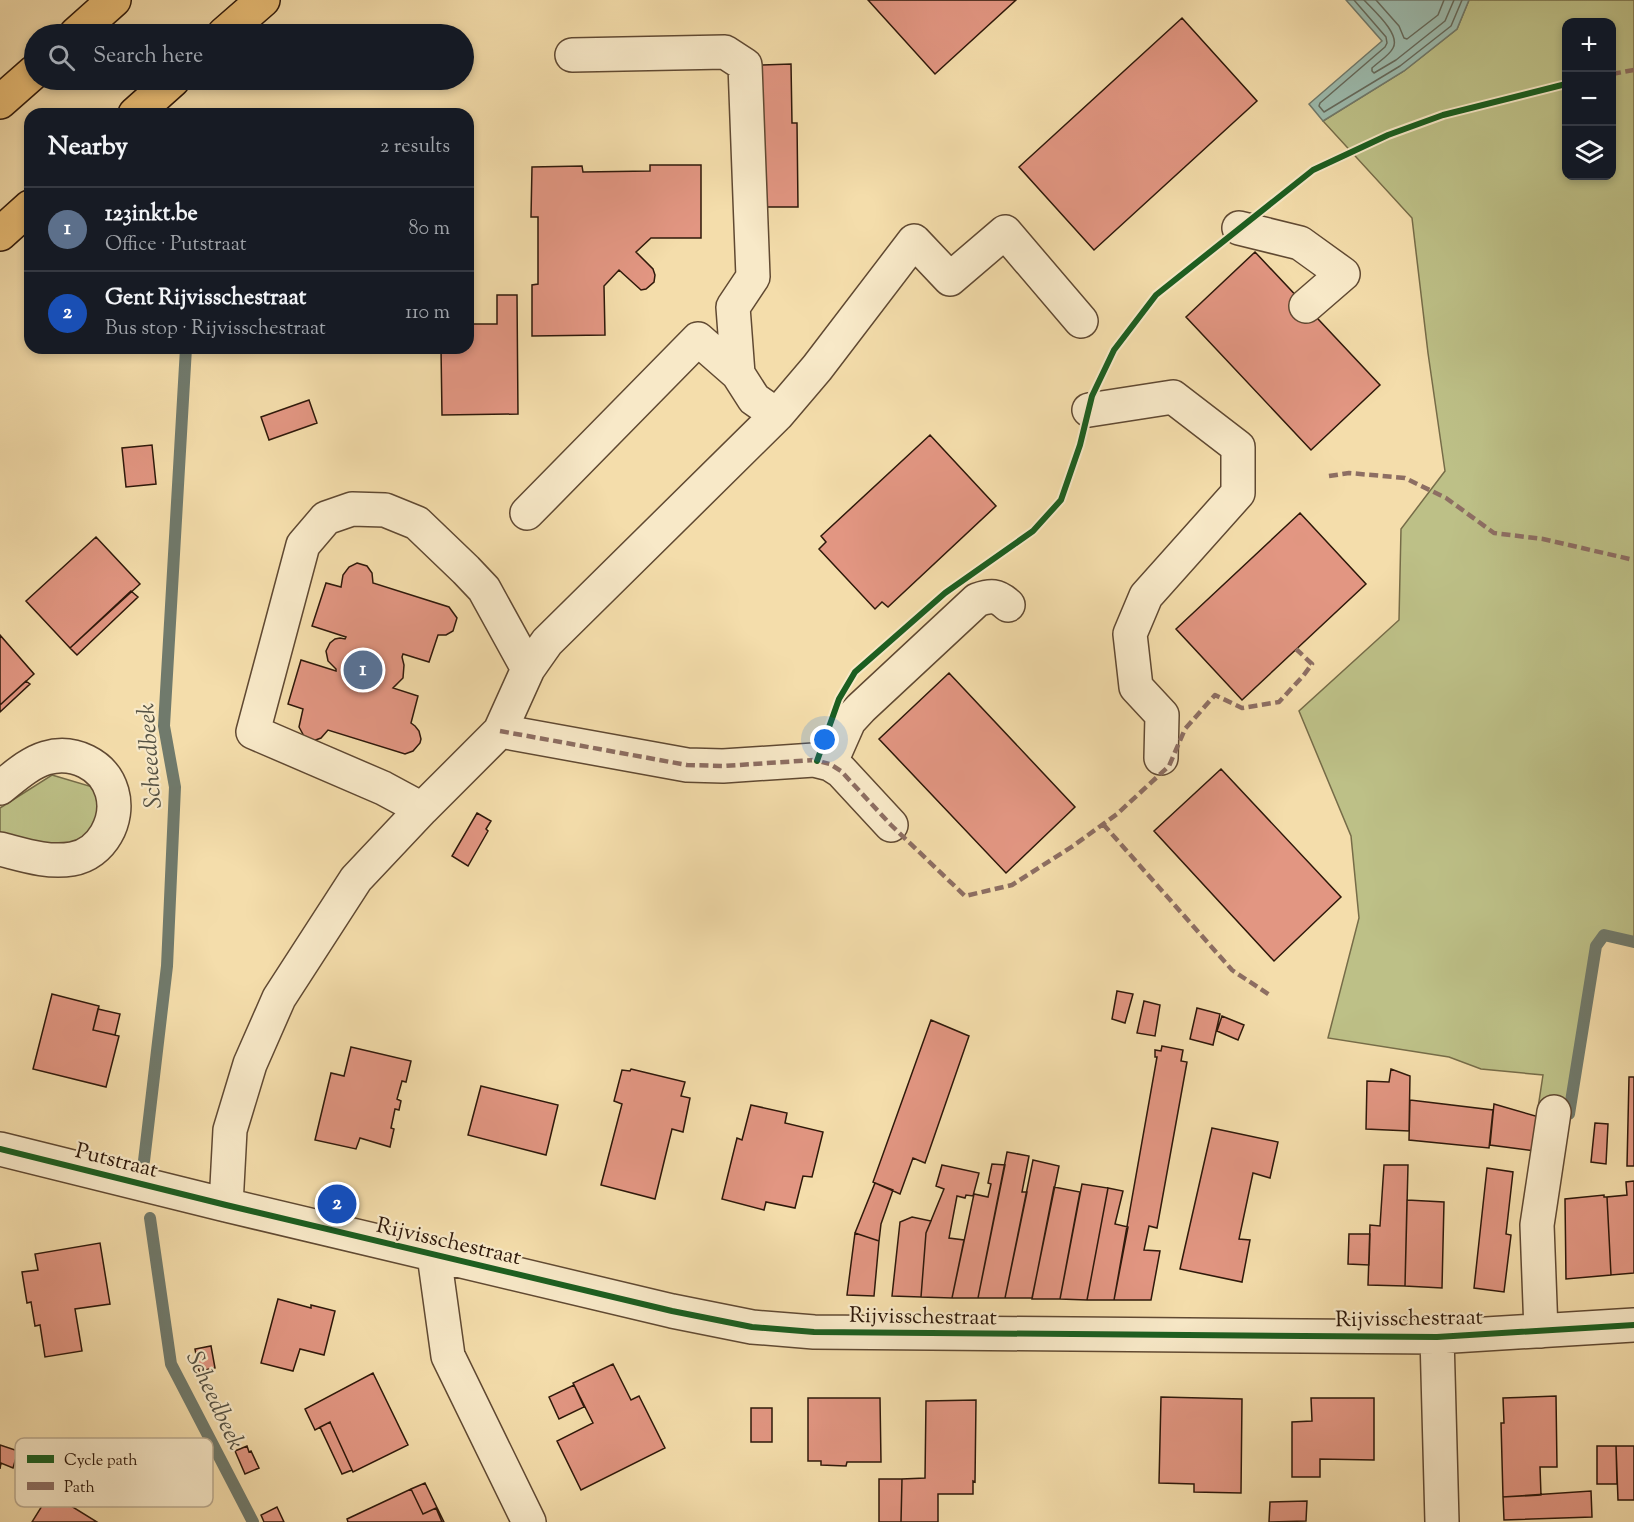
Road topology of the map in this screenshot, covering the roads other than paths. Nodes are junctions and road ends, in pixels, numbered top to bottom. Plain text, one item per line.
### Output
1 (114, 0) edge
2 (263, 0) edge
3 (87, 24) edge
4 (235, 24) edge
5 (572, 55) dead end
6 (24, 80) edge
7 (162, 90) edge
8 (3, 98) edge
9 (142, 108) edge
10 (24, 212) edge
11 (1239, 228) dead end
12 (0, 234) edge
13 (1306, 306) dead end
14 (1081, 321) dead end
15 (738, 374) junction
16 (1089, 410) dead end
17 (777, 414) junction
18 (527, 513) dead end
19 (1008, 605) dead end
20 (528, 669) junction
21 (500, 731) junction
22 (1161, 758) dead end
23 (830, 764) junction
24 (0, 788) edge
25 (423, 809) junction
26 (891, 825) dead end
27 (0, 849) edge
28 (1554, 1112) dead end
29 (0, 1149) edge
30 (226, 1205) junction
31 (434, 1254) junction
32 (1634, 1325) edge
33 (1541, 1331) junction
34 (1437, 1337) junction
35 (529, 1522) edge
36 (1442, 1522) edge

1 - 3 highway
2 - 4 highway
5 - 15 street
6 - 8 highway
7 - 9 highway
10 - 12 highway
11 - 13 street
14 - 17 street
15 - 17 street
15 - 18 street
16 - 22 street
17 - 20 street
19 - 23 street
20 - 21 street
20 - 25 street
21 - 23 street
21 - 25 street
23 - 26 street
24 - 27 street
25 - 30 street
28 - 33 street
29 - 30 street, Putstraat
30 - 31 street, Rijvisschestraat
31 - 34 street, Rijvisschestraat
31 - 35 street
32 - 33 street, Rijvisschestraat
33 - 34 street, Rijvisschestraat
34 - 36 street

